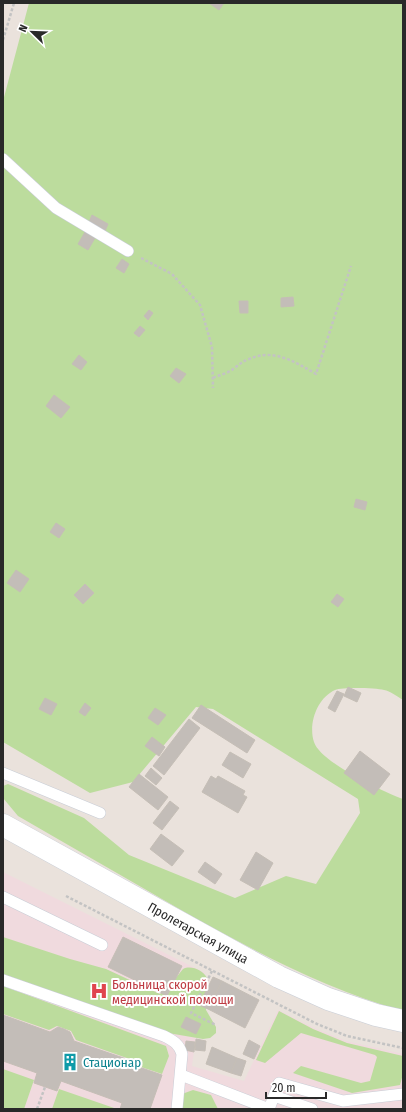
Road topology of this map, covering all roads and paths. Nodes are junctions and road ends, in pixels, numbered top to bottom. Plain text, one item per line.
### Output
1 (14, 3) edge
2 (3, 40) edge
3 (3, 159) edge
4 (128, 251) joint
5 (351, 266) dead end
6 (213, 378) junction
7 (213, 388) dead end
8 (3, 772) edge
9 (100, 813) dead end
10 (3, 824) edge
11 (66, 896) dead end
12 (3, 897) edge
13 (102, 946) dead end
14 (212, 971) junction
15 (3, 980) edge
16 (403, 1021) edge
17 (216, 1025) dead end
18 (403, 1048) edge
19 (181, 1075) junction
20 (45, 1087) dead end
21 (403, 1094) edge
22 (274, 1096) junction
23 (37, 1109) edge
24 (177, 1109) edge
25 (270, 1109) edge
26 (312, 1109) edge

1 - 2 path
3 - 4 lane
4 - 6 path
5 - 6 path
6 - 7 path
8 - 9 lane
10 - 16 street, Пролетарская улица
11 - 14 path
12 - 13 lane
14 - 17 path
14 - 18 path
15 - 19 lane
19 - 24 lane
19 - 25 lane
20 - 23 path
21 - 22 lane
22 - 25 lane
22 - 26 lane

